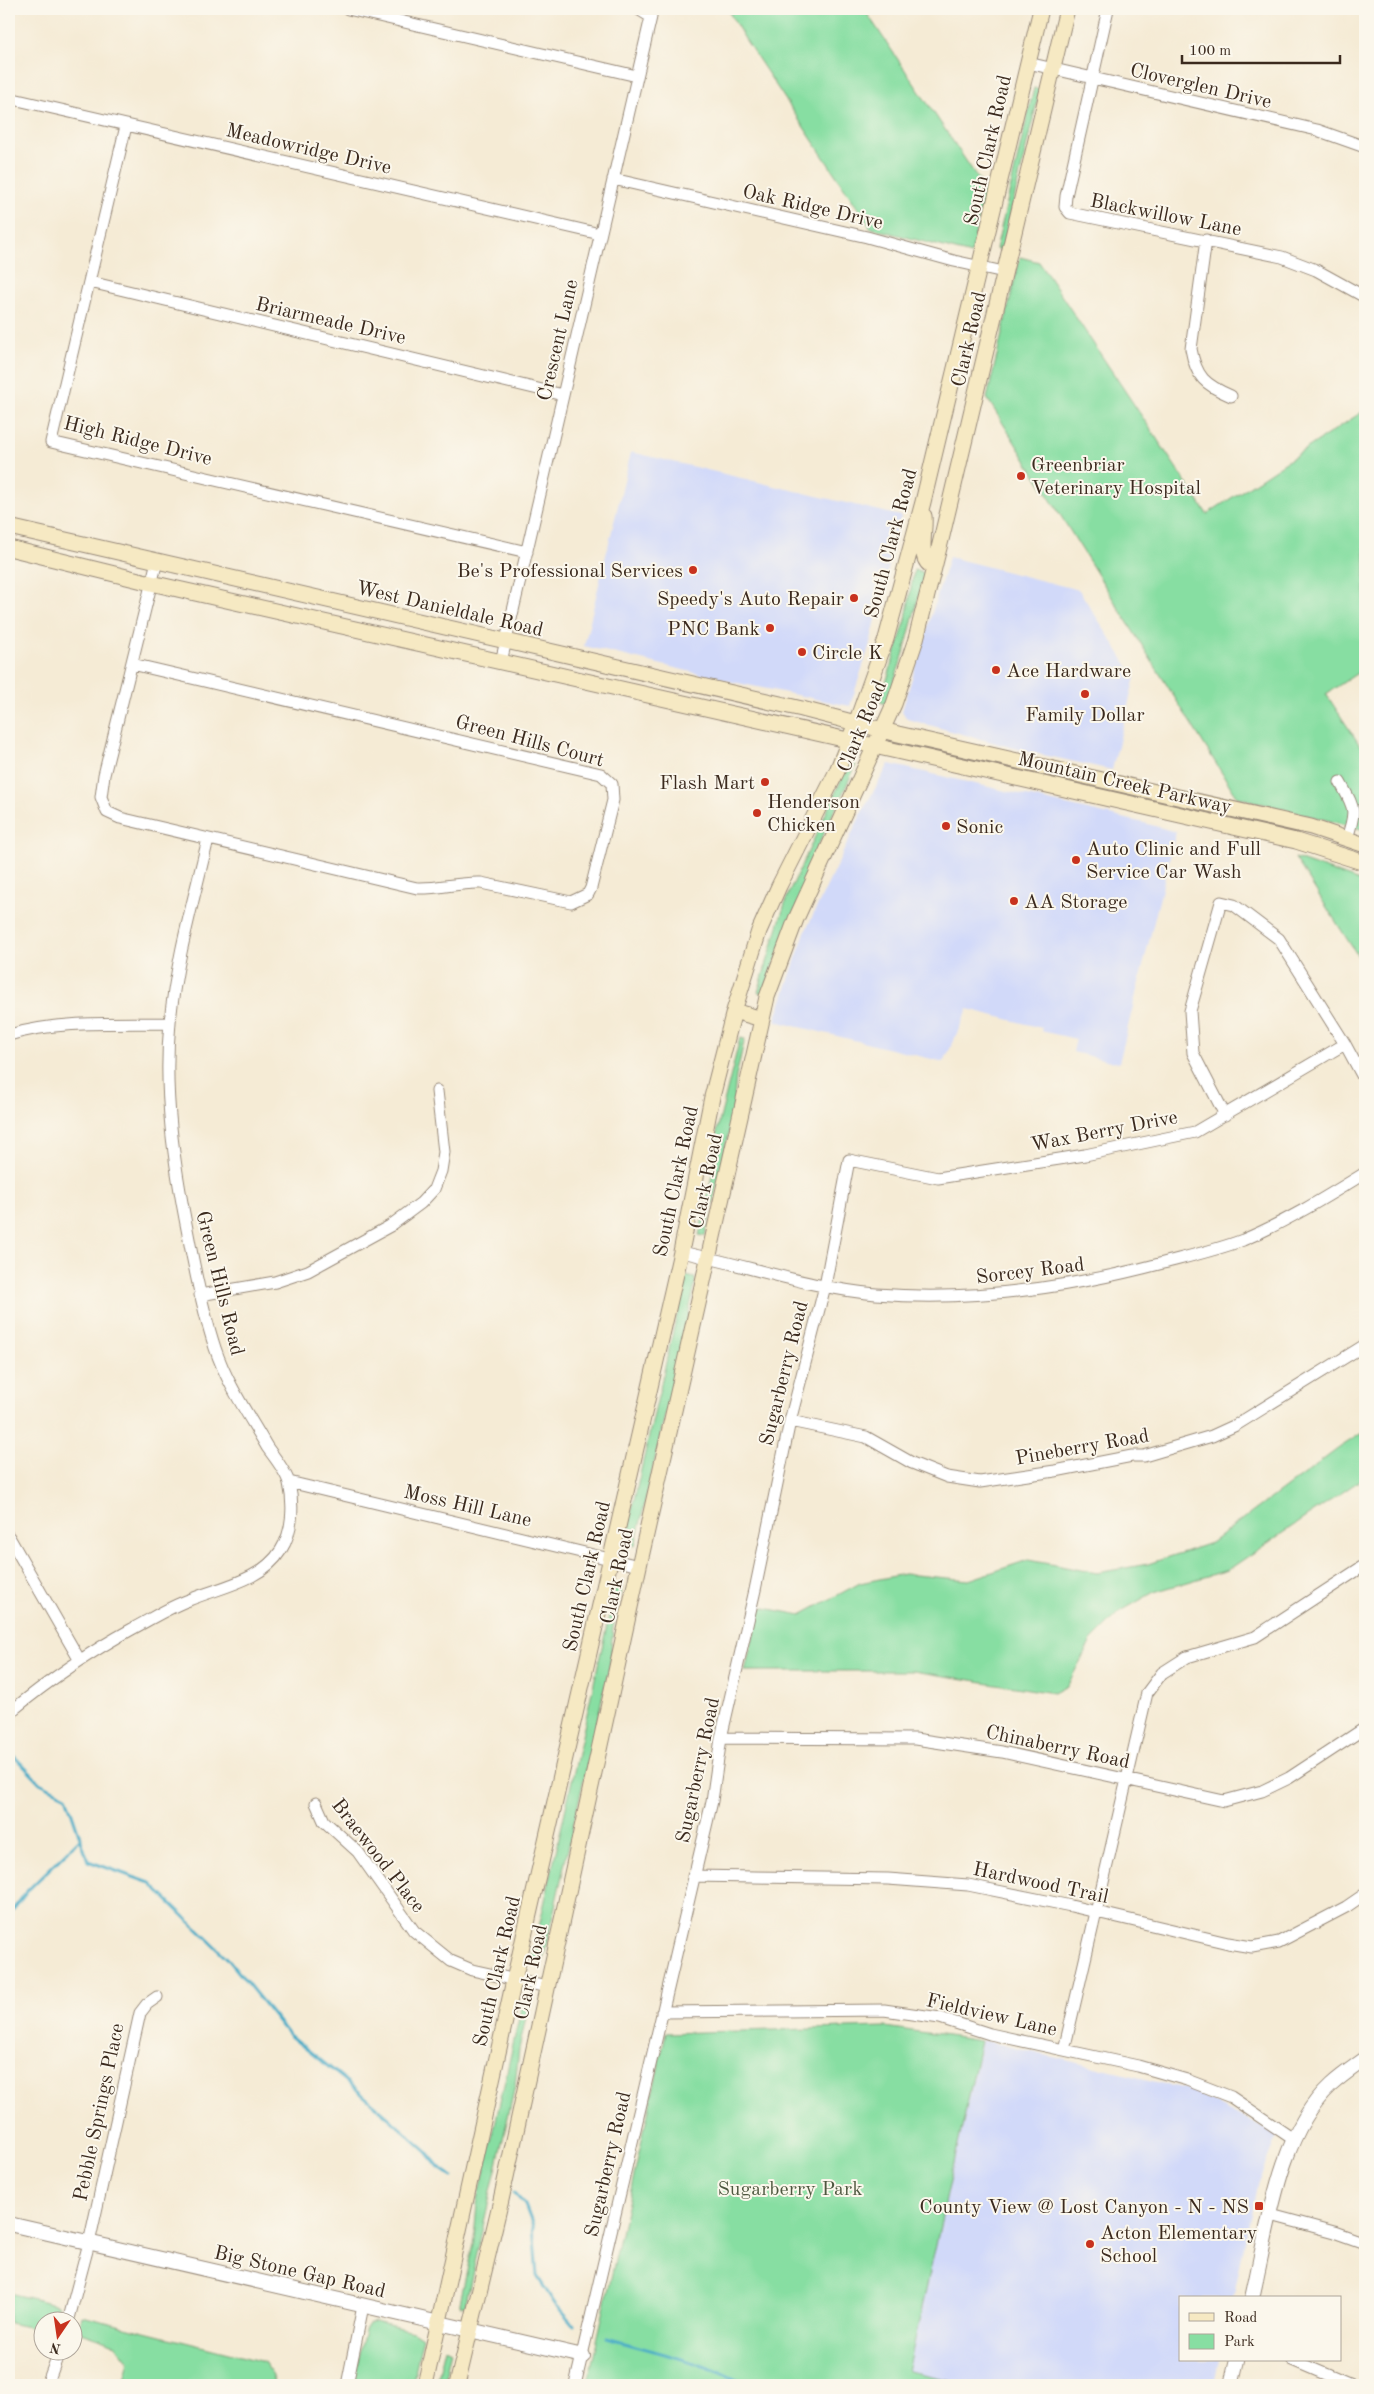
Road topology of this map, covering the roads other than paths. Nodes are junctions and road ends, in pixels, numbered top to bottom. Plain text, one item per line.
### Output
1 (348, 9) edge
2 (638, 9) edge
3 (1041, 9) edge
4 (1066, 9) edge
5 (1108, 9) edge
6 (652, 17) edge
7 (1028, 64) junction
8 (1052, 70) junction
9 (637, 76) junction
10 (1092, 80) junction
11 (9, 98) edge
12 (126, 126) junction
13 (1365, 147) edge
14 (613, 179) junction
15 (600, 234) junction
16 (1206, 240) junction
17 (980, 266) junction
18 (1004, 272) junction
19 (90, 282) junction
20 (1365, 297) edge
21 (563, 395) junction
22 (1231, 396) dead end
23 (937, 441) junction
24 (963, 448) junction
25 (922, 502) junction
26 (9, 526) edge
27 (43, 534) junction
28 (9, 548) edge
29 (527, 552) junction
30 (38, 555) junction
31 (157, 561) junction
32 (934, 567) junction
33 (151, 583) junction
34 (506, 642) junction
35 (580, 658) junction
36 (502, 662) junction
37 (132, 664) junction
38 (576, 679) junction
39 (685, 683) junction
40 (682, 702) junction
41 (856, 723) junction
42 (882, 730) junction
43 (849, 741) junction
44 (874, 747) junction
45 (1340, 782) dead end
46 (1152, 790) junction
47 (1148, 808) junction
48 (1347, 838) junction
49 (208, 839) junction
50 (1365, 845) edge
51 (1365, 863) edge
52 (734, 1012) junction
53 (762, 1019) junction
54 (170, 1023) junction
55 (9, 1035) edge
56 (1345, 1044) junction
57 (1365, 1081) edge
58 (437, 1090) dead end
59 (1225, 1115) junction
60 (849, 1160) joint
61 (1365, 1173) edge
62 (681, 1252) junction
63 (708, 1258) junction
64 (825, 1286) junction
65 (200, 1295) junction
66 (1365, 1345) edge
67 (790, 1421) junction
68 (289, 1482) junction
69 (9, 1537) edge
70 (610, 1559) junction
71 (1365, 1565) edge
72 (639, 1566) junction
73 (79, 1659) junction
74 (9, 1713) edge
75 (1365, 1728) edge
76 (721, 1738) junction
77 (1127, 1780) junction
78 (316, 1803) dead end
79 (694, 1876) junction
80 (1365, 1894) edge
81 (1096, 1912) junction
82 (514, 1980) junction
83 (547, 1988) junction
84 (156, 1997) dead end
85 (662, 2012) junction
86 (1064, 2050) junction
87 (1365, 2059) edge
88 (1293, 2139) junction
89 (1270, 2215) junction
90 (9, 2224) edge
91 (89, 2242) junction
92 (1365, 2243) edge
93 (1252, 2296) edge
94 (363, 2306) junction
95 (71, 2312) edge
96 (439, 2324) junction
97 (469, 2330) junction
98 (583, 2356) junction
99 (55, 2362) edge
100 (1237, 2362) edge
101 (1297, 2362) edge
102 (47, 2385) edge
103 (347, 2385) edge
104 (425, 2385) edge
105 (457, 2385) edge
106 (575, 2385) edge
107 (1231, 2385) edge
108 (1351, 2385) edge

1 - 9 street
2 - 6 street
3 - 7 main road, South Clark Road
4 - 8 main road, Clark Road
5 - 10 street, Blackwillow Lane
6 - 9 street, Crescent Lane
7 - 8 street, Cloverglen Drive
7 - 17 main road, South Clark Road
8 - 10 street, Cloverglen Drive
8 - 18 main road, Clark Road
9 - 14 street, Crescent Lane
10 - 13 street, Cloverglen Drive
10 - 16 street, Blackwillow Lane
11 - 12 street, Meadowridge Drive
12 - 15 street, Meadowridge Drive
12 - 19 street, High Ridge Drive
14 - 15 street, Crescent Lane
14 - 17 street, Oak Ridge Drive
15 - 21 street, Crescent Lane
16 - 20 street, Blackwillow Lane
16 - 22 street
17 - 18 street, Oak Ridge Drive
17 - 23 main road, South Clark Road
18 - 24 main road, Clark Road
19 - 21 street, Briarmeade Drive
19 - 29 street, High Ridge Drive
21 - 29 street, Crescent Lane
23 - 24 main road
23 - 25 main road, South Clark Road
24 - 32 main road, Clark Road
25 - 32 main road
25 - 41 main road, South Clark Road
26 - 27 main road, West Danieldale Road
27 - 30 main road
27 - 31 main road, West Danieldale Road
28 - 30 main road, West Danieldale Road
29 - 34 street, Crescent Lane
30 - 33 main road, West Danieldale Road
31 - 33 street, Green Hills Court
31 - 34 main road, West Danieldale Road
32 - 42 main road, Clark Road
33 - 36 main road, West Danieldale Road
33 - 37 street, Green Hills Court
34 - 35 main road, West Danieldale Road
34 - 36 street, Crescent Lane
35 - 38 main road
35 - 39 main road, West Danieldale Road
36 - 38 main road, West Danieldale Road
37 - 49 street, Green Hills Court
37 - 49 street, Green Hills Court
38 - 40 main road, West Danieldale Road
39 - 40 main road
39 - 41 main road, West Danieldale Road
40 - 43 main road, West Danieldale Road
41 - 42 main road, West Danieldale Road
41 - 43 main road, South Clark Road
42 - 44 main road, Clark Road
42 - 46 main road, Mountain Creek Parkway
43 - 44 main road, West Danieldale Road
43 - 52 main road, South Clark Road
44 - 47 main road, Mountain Creek Parkway
44 - 53 main road, Clark Road
45 - 48 street
46 - 47 main road
46 - 48 main road, Mountain Creek Parkway
47 - 51 main road, Mountain Creek Parkway
48 - 50 main road, Mountain Creek Parkway
49 - 54 street, Green Hills Road
52 - 53 main road
52 - 62 main road, South Clark Road
53 - 63 main road, Clark Road
54 - 55 street
54 - 65 street, Green Hills Road
56 - 57 street
56 - 59 street, Wax Berry Drive
56 - 59 street
58 - 65 street
59 - 60 street, Wax Berry Drive
60 - 64 street, Sugarberry Road
61 - 64 street, Sorcey Road
62 - 63 street, Sorcey Road
62 - 70 main road, South Clark Road
63 - 64 street, Sorcey Road
63 - 72 main road, Clark Road
64 - 67 street, Sugarberry Road
65 - 68 street, Green Hills Road
66 - 67 street, Pineberry Road
67 - 76 street, Sugarberry Road
68 - 70 street, Moss Hill Lane
68 - 73 street, Green Hills Road
69 - 73 street
70 - 72 street, Moss Hill Lane
70 - 82 main road, South Clark Road
71 - 77 street
72 - 83 main road, Clark Road
73 - 74 street, Green Hills Road
75 - 77 street, Chinaberry Road
76 - 77 street, Chinaberry Road
76 - 79 street, Sugarberry Road
77 - 81 street
78 - 82 street, Braewood Place
79 - 81 street, Hardwood Trail
79 - 85 street, Sugarberry Road
80 - 81 street, Hardwood Trail
81 - 86 street
82 - 83 street, Braewood Place
82 - 96 main road, South Clark Road
83 - 97 main road, Clark Road
84 - 91 street, Pebble Springs Place
85 - 86 street, Fieldview Lane
85 - 98 street, Sugarberry Road
86 - 88 street, Fieldview Lane
87 - 88 street
88 - 89 street
89 - 92 street
89 - 93 street
90 - 91 street, Big Stone Gap Road
91 - 94 street, Big Stone Gap Road
91 - 95 street, Pebble Springs Place
94 - 96 street, Big Stone Gap Road
94 - 103 street
96 - 97 street, Big Stone Gap Road
96 - 104 main road, South Clark Road
97 - 98 street, Big Stone Gap Road
97 - 105 main road, Clark Road
98 - 106 street, Sugarberry Road
99 - 102 street
100 - 107 street
101 - 108 street

